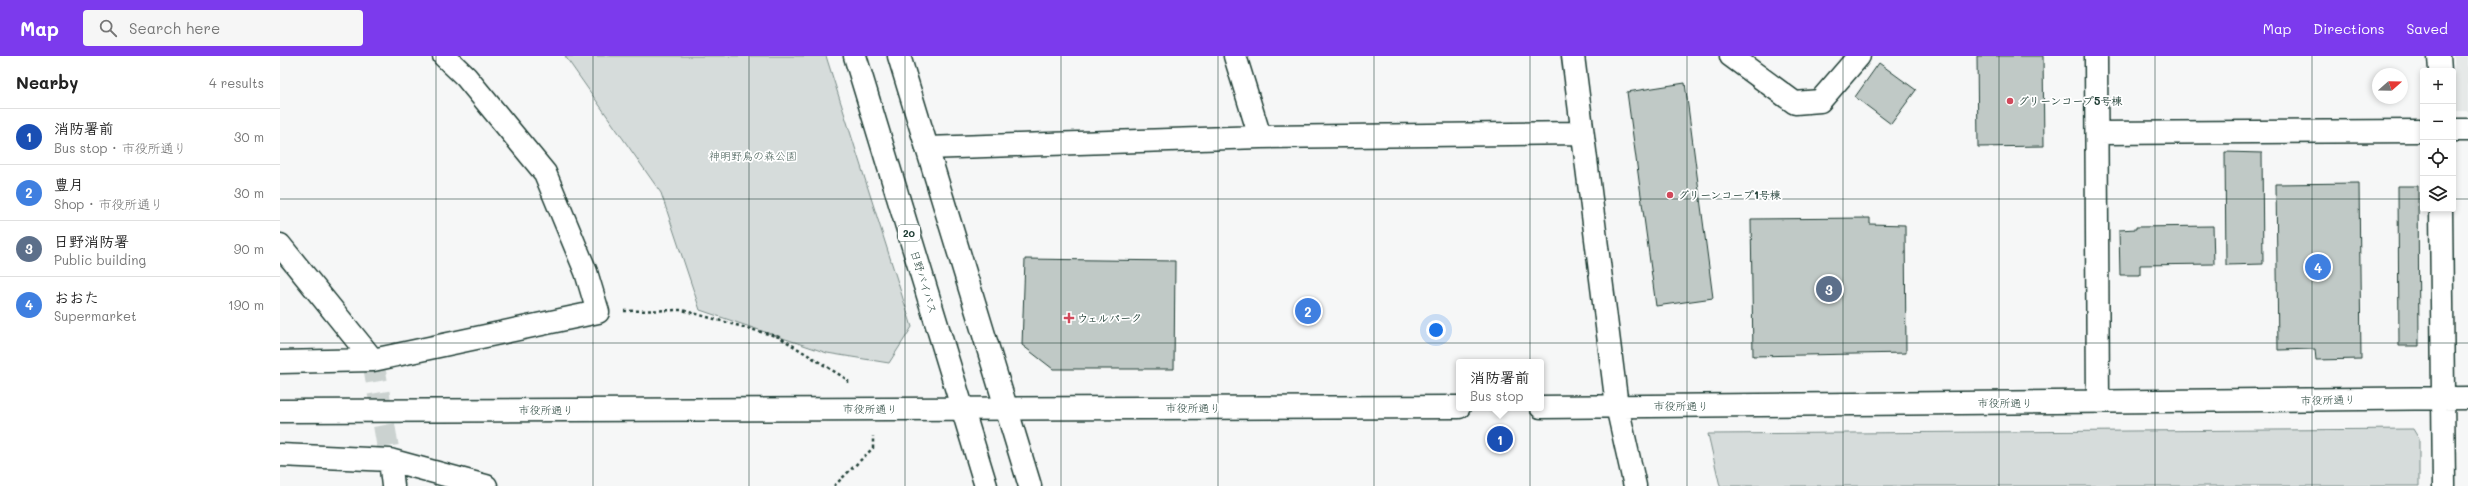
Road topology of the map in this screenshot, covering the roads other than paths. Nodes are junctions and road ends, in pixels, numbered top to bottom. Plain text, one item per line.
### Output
1 (444, 56) edge
2 (855, 56) edge
3 (899, 56) edge
4 (1235, 56) edge
5 (1573, 56) edge
6 (1731, 56) edge
7 (1859, 56) edge
8 (2096, 56) edge
9 (2439, 56) edge
10 (2440, 68) edge
11 (2456, 130) edge
12 (2468, 130) edge
13 (2420, 131) edge
14 (1582, 133) junction
15 (2097, 133) junction
16 (1260, 137) junction
17 (927, 148) junction
18 (2441, 212) edge
19 (280, 245) edge
20 (373, 360) junction
21 (280, 362) edge
22 (2443, 398) junction
23 (2468, 398) edge
24 (2098, 402) junction
25 (1617, 406) junction
26 (1456, 407) edge
27 (1544, 407) edge
28 (1006, 409) junction
29 (963, 410) junction
30 (280, 411) edge
31 (280, 455) edge
32 (390, 460) junction
33 (393, 486) edge
34 (486, 486) edge
35 (986, 486) edge
36 (1030, 486) edge
37 (1635, 486) edge
38 (2444, 486) edge

1 - 20 main road
2 - 29 main road, 日野バイパス / 20
3 - 17 main road
4 - 16 main road
5 - 14 main road
6 - 7 main road
8 - 15 main road
9 - 10 main road
11 - 12 main road
13 - 15 main road
14 - 16 main road
14 - 25 main road
15 - 24 main road
16 - 17 main road
17 - 28 main road
18 - 22 main road
19 - 20 main road
20 - 21 main road
22 - 23 main road, 市役所通り
22 - 24 main road, 市役所通り
22 - 38 main road
24 - 25 main road, 市役所通り
25 - 27 main road, 市役所通り
25 - 37 main road
26 - 28 main road, 市役所通り
28 - 29 main road, 市役所通り
28 - 36 main road
29 - 30 main road, 市役所通り
29 - 35 main road, 日野バイパス / 20
31 - 32 main road
32 - 33 main road
32 - 34 main road

